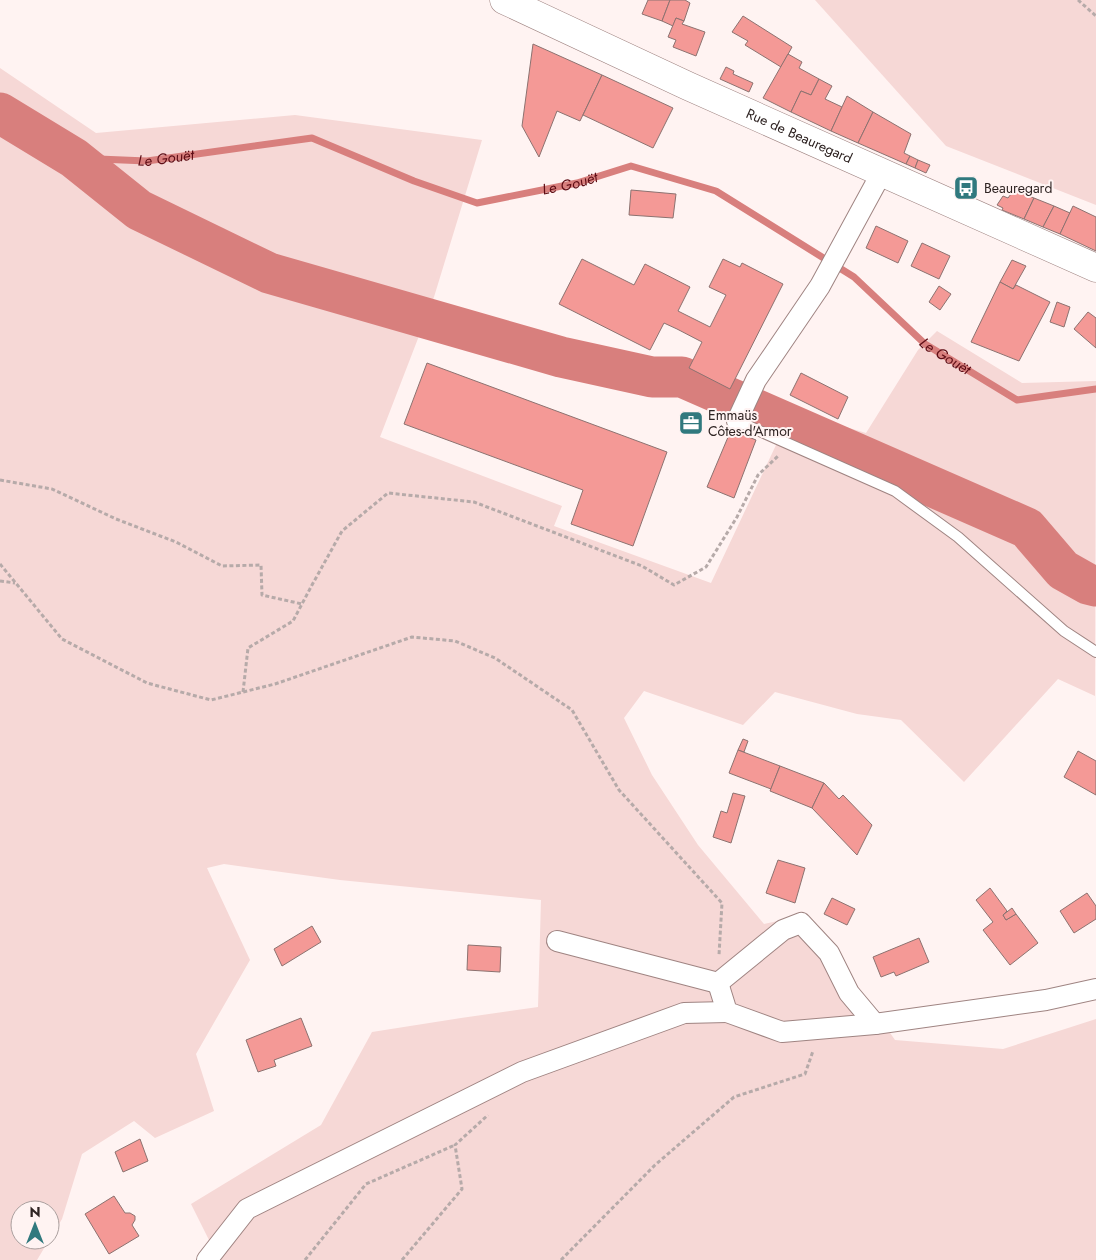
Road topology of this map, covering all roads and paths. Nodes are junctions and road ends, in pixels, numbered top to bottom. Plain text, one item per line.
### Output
1 (504, 0) edge
2 (1078, 0) edge
3 (1096, 16) edge
4 (882, 172) junction
5 (1096, 268) edge
6 (738, 421) joint
7 (791, 445) junction
8 (0, 480) edge
9 (0, 564) edge
10 (0, 581) edge
11 (16, 583) junction
12 (302, 604) junction
13 (1096, 652) edge
14 (244, 692) junction
15 (557, 941) dead end
16 (718, 983) junction
17 (1096, 989) edge
18 (728, 1012) junction
19 (875, 1024) junction
20 (820, 1029) junction
21 (491, 1112) dead end
22 (455, 1145) junction
23 (207, 1260) edge
24 (306, 1260) edge
25 (402, 1260) edge
26 (561, 1260) edge

1 - 4 main road, Rue de Beauregard
2 - 3 path
4 - 5 main road, Rue de Beauregard
4 - 6 street
6 - 7 lane
7 - 12 path
7 - 13 lane
8 - 12 path
9 - 11 path
10 - 11 path
11 - 14 path
12 - 14 path
14 - 16 path
15 - 16 street
16 - 18 street
16 - 19 street
17 - 19 street
18 - 20 street
18 - 23 street
19 - 20 street
20 - 26 path
21 - 22 path
22 - 24 path
22 - 25 path

